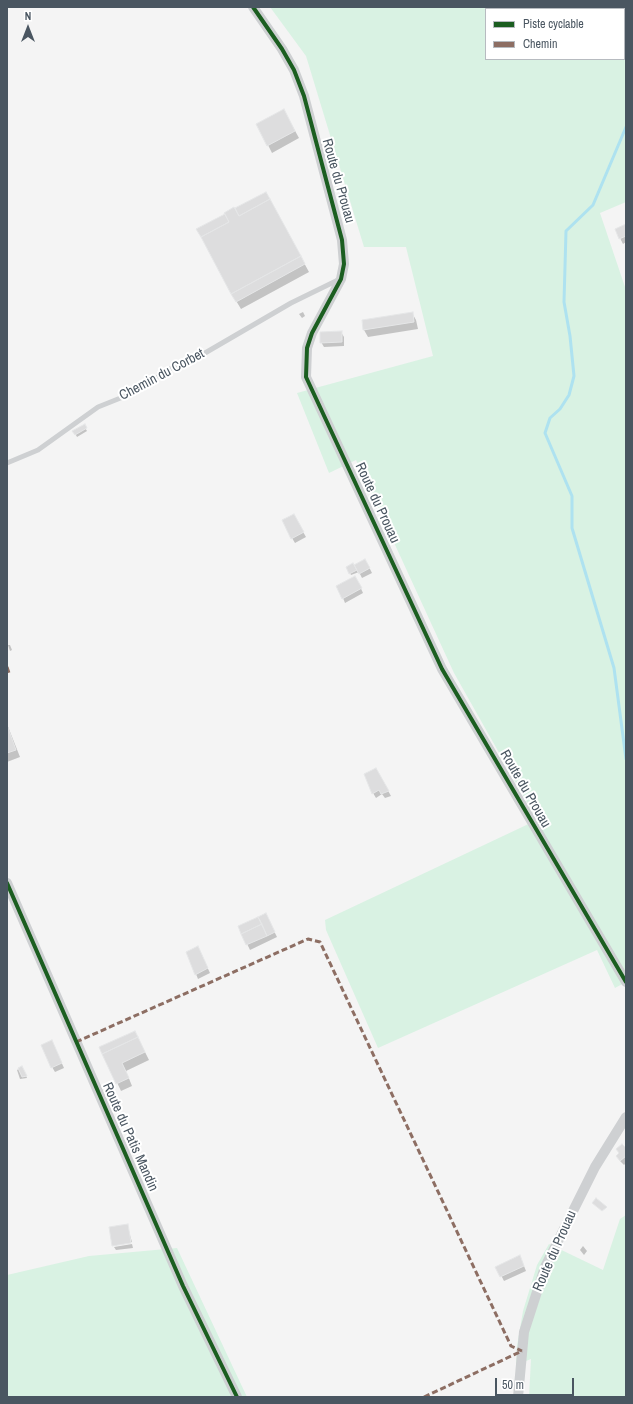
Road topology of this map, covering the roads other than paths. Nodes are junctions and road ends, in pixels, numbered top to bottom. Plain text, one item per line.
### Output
1 (253, 7) edge
2 (341, 279) junction
3 (7, 462) edge
4 (7, 883) edge
5 (626, 982) edge
6 (626, 1117) edge
7 (237, 1397) edge
8 (518, 1397) edge

1 - 2 street, Route du Prouau
2 - 3 lane, Chemin du Corbet
2 - 5 street, Route du Prouau
4 - 7 street, Route du Patis Mandin
6 - 8 street, Route du Prouau

